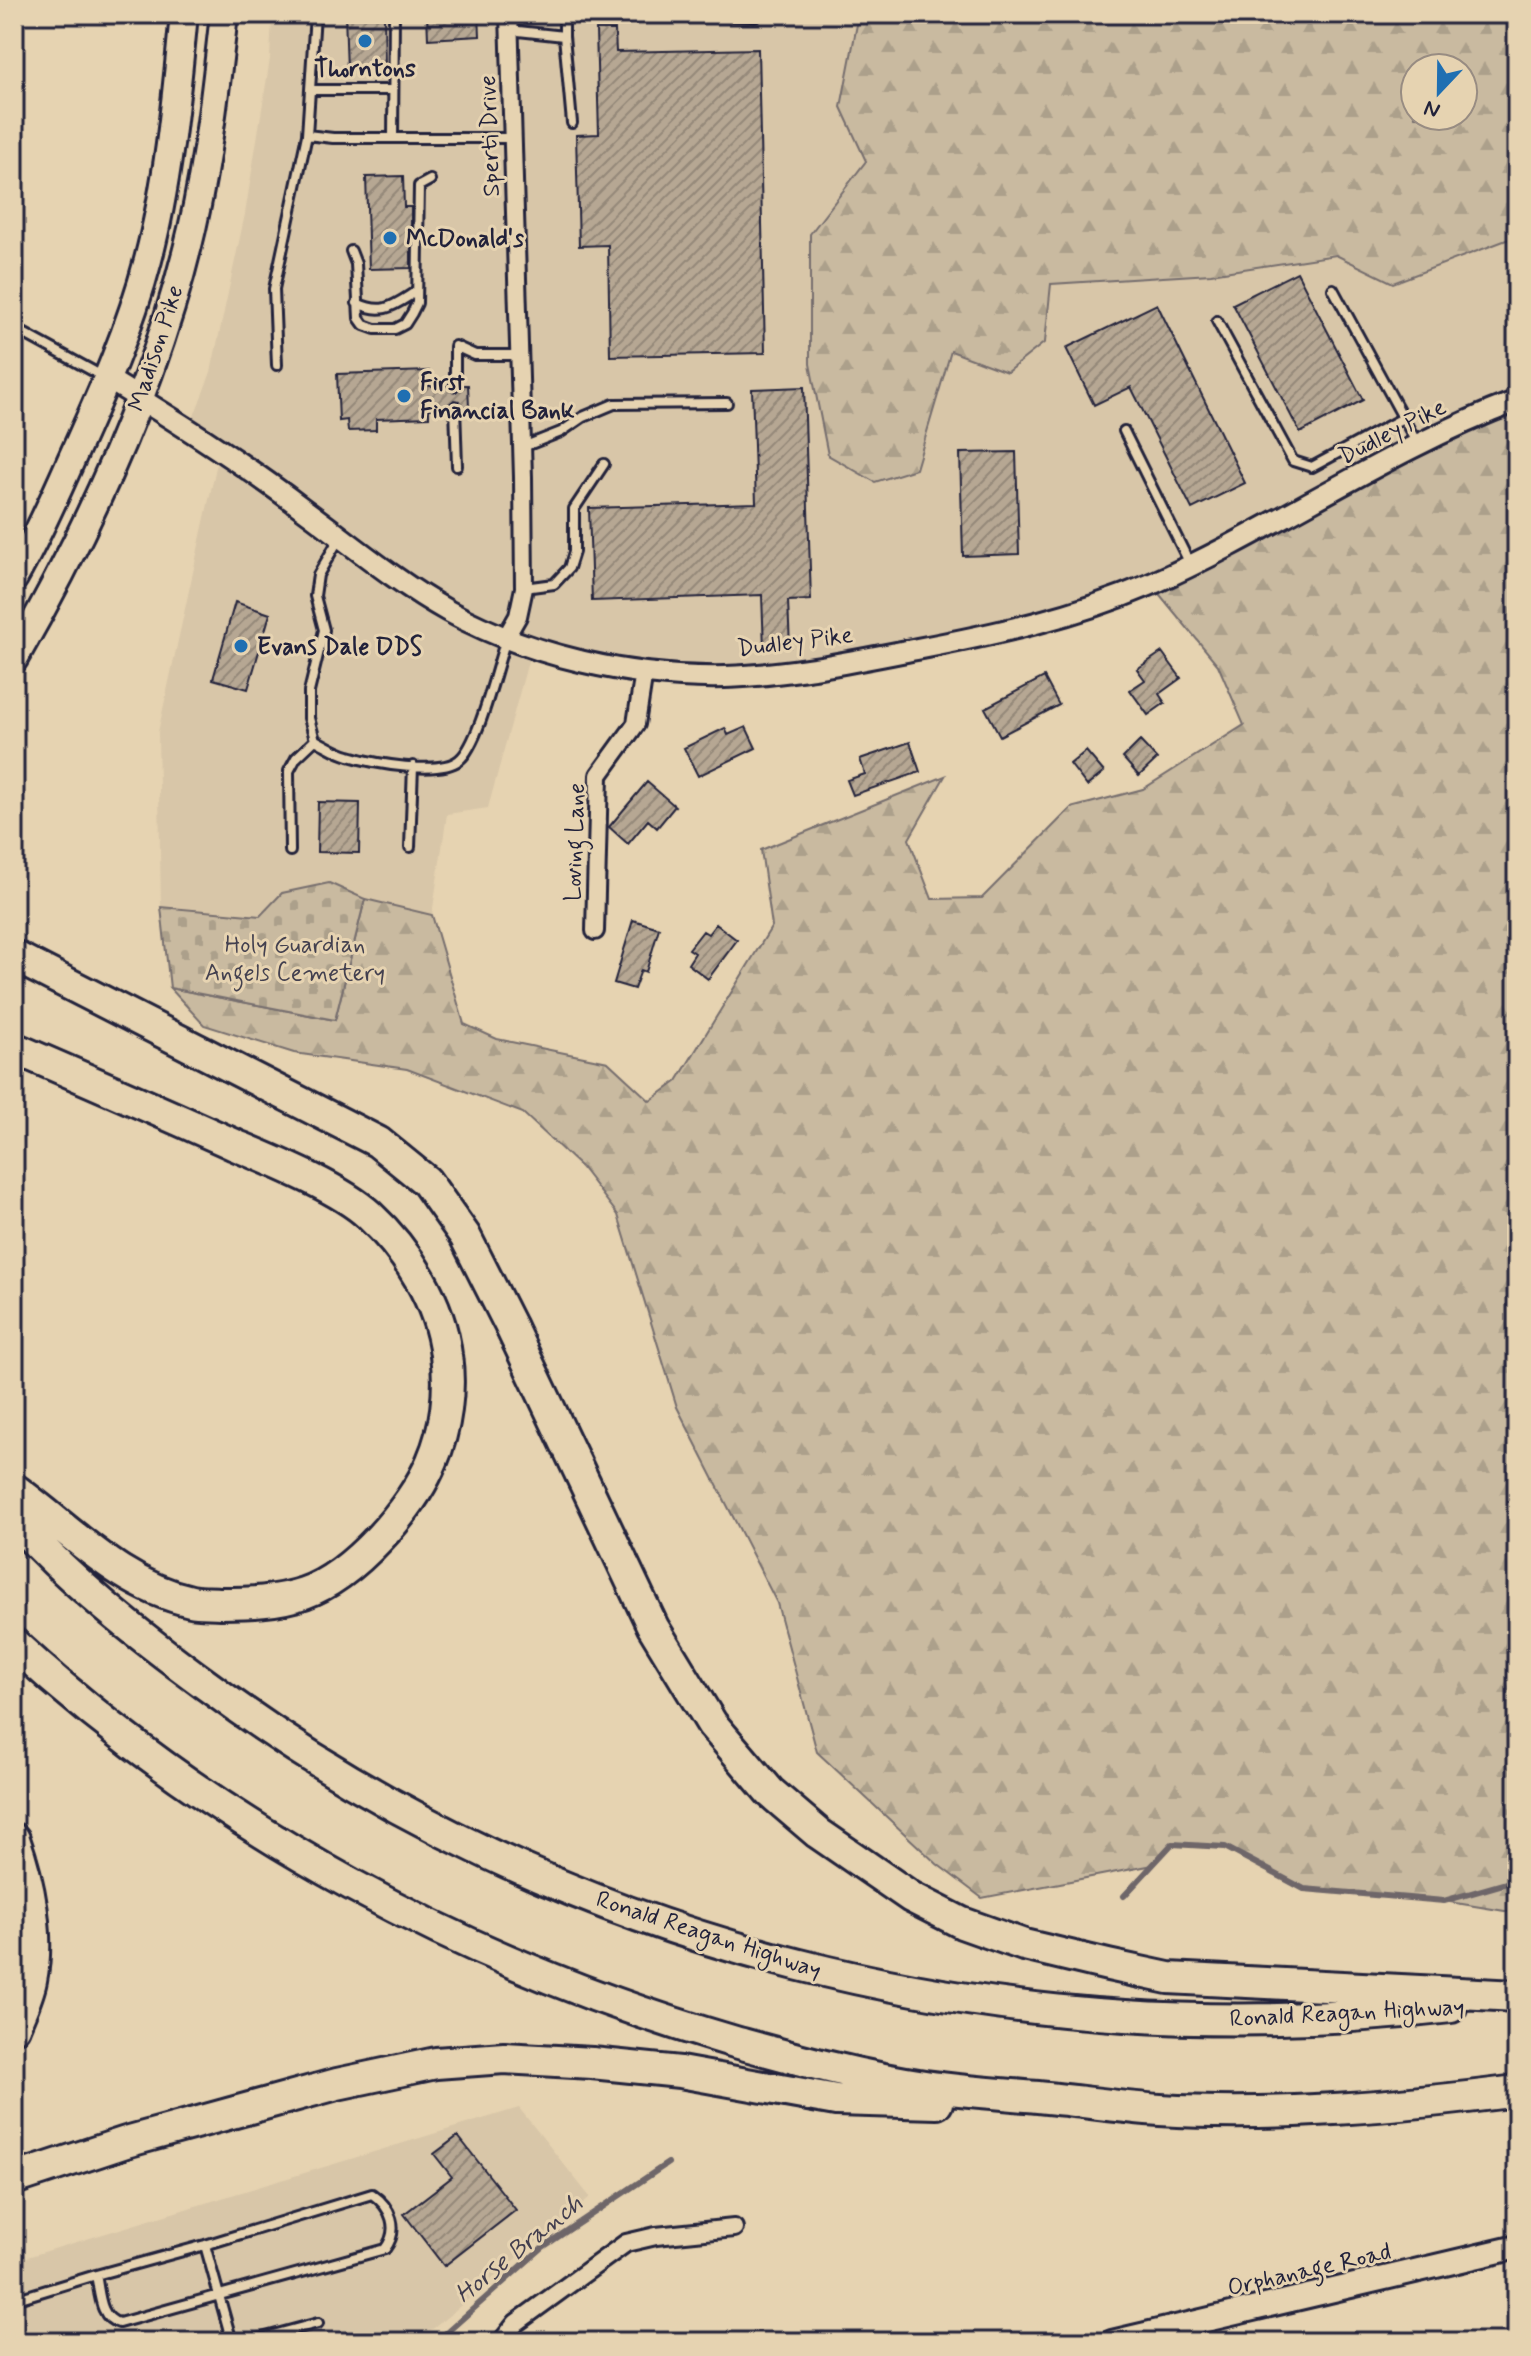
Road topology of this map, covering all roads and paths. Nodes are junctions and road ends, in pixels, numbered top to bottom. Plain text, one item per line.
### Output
1 (184, 14) edge
2 (224, 14) edge
3 (315, 14) edge
4 (394, 14) edge
5 (564, 14) edge
6 (677, 14) edge
7 (755, 17) dead end
8 (509, 22) edge
9 (564, 36) junction
10 (310, 90) junction
11 (393, 90) junction
12 (572, 123) dead end
13 (307, 135) junction
14 (393, 138) junction
15 (513, 138) junction
16 (430, 180) dead end
17 (351, 251) dead end
18 (1333, 289) dead end
19 (417, 291) junction
20 (357, 303) junction
21 (1217, 321) dead end
22 (14, 328) edge
23 (520, 355) junction
24 (277, 365) dead end
25 (108, 379) junction
26 (455, 385) dead end
27 (140, 399) junction
28 (1517, 401) edge
29 (727, 403) dead end
30 (455, 407) dead end
31 (1403, 418) junction
32 (1124, 431) dead end
33 (1418, 445) junction
34 (523, 447) junction
35 (604, 464) dead end
36 (457, 466) dead end
37 (340, 536) junction
38 (1191, 565) junction
39 (14, 578) edge
40 (524, 588) junction
41 (506, 637) junction
42 (14, 659) edge
43 (644, 672) junction
44 (315, 740) junction
45 (413, 766) junction
46 (410, 847) dead end
47 (290, 851) dead end
48 (595, 931) dead end
49 (14, 956) edge
50 (19, 1051) edge
51 (14, 1489) edge
52 (14, 1519) edge
53 (14, 1644) edge
54 (14, 1839) edge
55 (1517, 1998) edge
56 (14, 2027) edge
57 (1517, 2091) edge
58 (1162, 2110) junction
59 (14, 2179) edge
60 (734, 2228) dead end
61 (205, 2245) junction
62 (1517, 2247) edge
63 (96, 2275) junction
64 (221, 2296) junction
65 (14, 2300) edge
66 (318, 2323) dead end
67 (232, 2342) edge
68 (247, 2342) edge
69 (501, 2342) edge
70 (1112, 2342) edge

1 - 25 main road, Madison Pike
2 - 27 main road, Madison Pike
3 - 10 lane
4 - 11 lane
5 - 9 lane
6 - 7 lane
8 - 9 lane
8 - 15 street, Sperti Drive
9 - 12 lane
10 - 11 lane
10 - 13 lane
11 - 14 lane
13 - 14 lane
13 - 24 lane
14 - 15 lane
15 - 23 street, Sperti Drive
16 - 19 lane
17 - 20 lane
18 - 31 lane
19 - 20 lane
19 - 20 lane
21 - 31 lane
22 - 25 lane
23 - 26 lane
23 - 34 street, Sperti Drive
25 - 27 street, Dudley Pike
25 - 39 main road, Madison Pike
27 - 37 street, Dudley Pike
27 - 42 main road, Madison Pike
28 - 33 street, Dudley Pike
29 - 34 lane
30 - 36 lane
31 - 33 lane
32 - 38 lane
33 - 38 street, Dudley Pike
34 - 40 street, Sperti Drive
35 - 40 lane
37 - 41 street, Dudley Pike
37 - 44 lane
38 - 43 street, Dudley Pike
40 - 41 street, Sperti Drive
41 - 43 street, Dudley Pike
41 - 45 lane
43 - 48 street, Loving Lane
44 - 45 lane
44 - 47 lane
45 - 46 lane
49 - 55 highway
50 - 51 highway
52 - 55 highway, Ronald Reagan Highway
53 - 58 highway
54 - 56 highway
57 - 58 highway
58 - 59 highway
60 - 69 street
61 - 63 lane
61 - 64 lane
61 - 64 lane
62 - 70 main road, Orphanage Road
63 - 64 lane
63 - 65 lane
64 - 67 lane
66 - 68 lane

